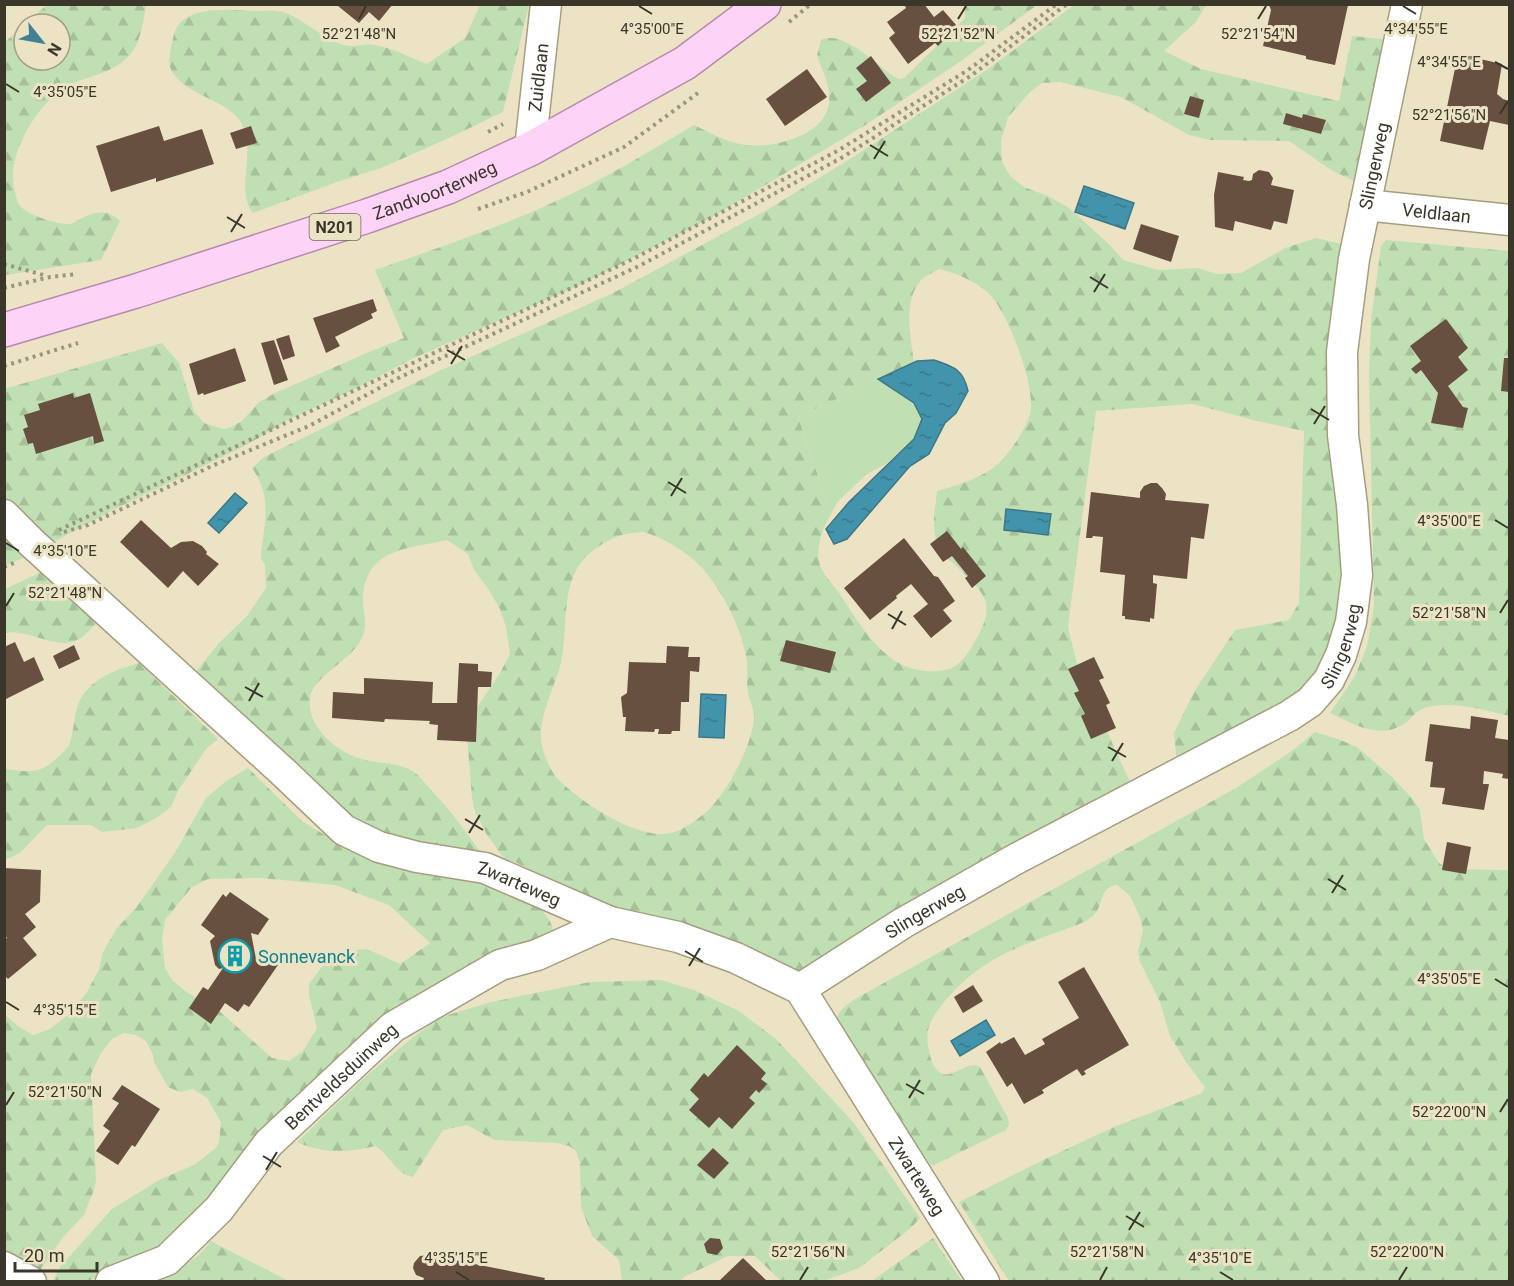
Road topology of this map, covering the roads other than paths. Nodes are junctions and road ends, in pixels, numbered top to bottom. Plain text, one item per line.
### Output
1 (546, 4) edge
2 (764, 4) edge
3 (1407, 4) edge
4 (530, 149) junction
5 (1365, 205) junction
6 (1509, 220) edge
7 (4, 330) edge
8 (4, 515) edge
9 (610, 922) junction
10 (800, 989) junction
11 (4, 1267) edge
12 (31, 1281) edge
13 (111, 1281) edge
14 (984, 1281) edge

1 - 4 street, Zuidlaan
2 - 4 main road, Zandvoorterweg / N201
3 - 5 street, Slingerweg
4 - 7 main road, Zandvoorterweg / N201
5 - 6 street, Veldlaan
5 - 10 street, Slingerweg
8 - 9 street, Zwarteweg
9 - 10 street, Zwarteweg
9 - 13 street, Bentveldsduinweg
10 - 14 street, Zwarteweg
11 - 12 street

